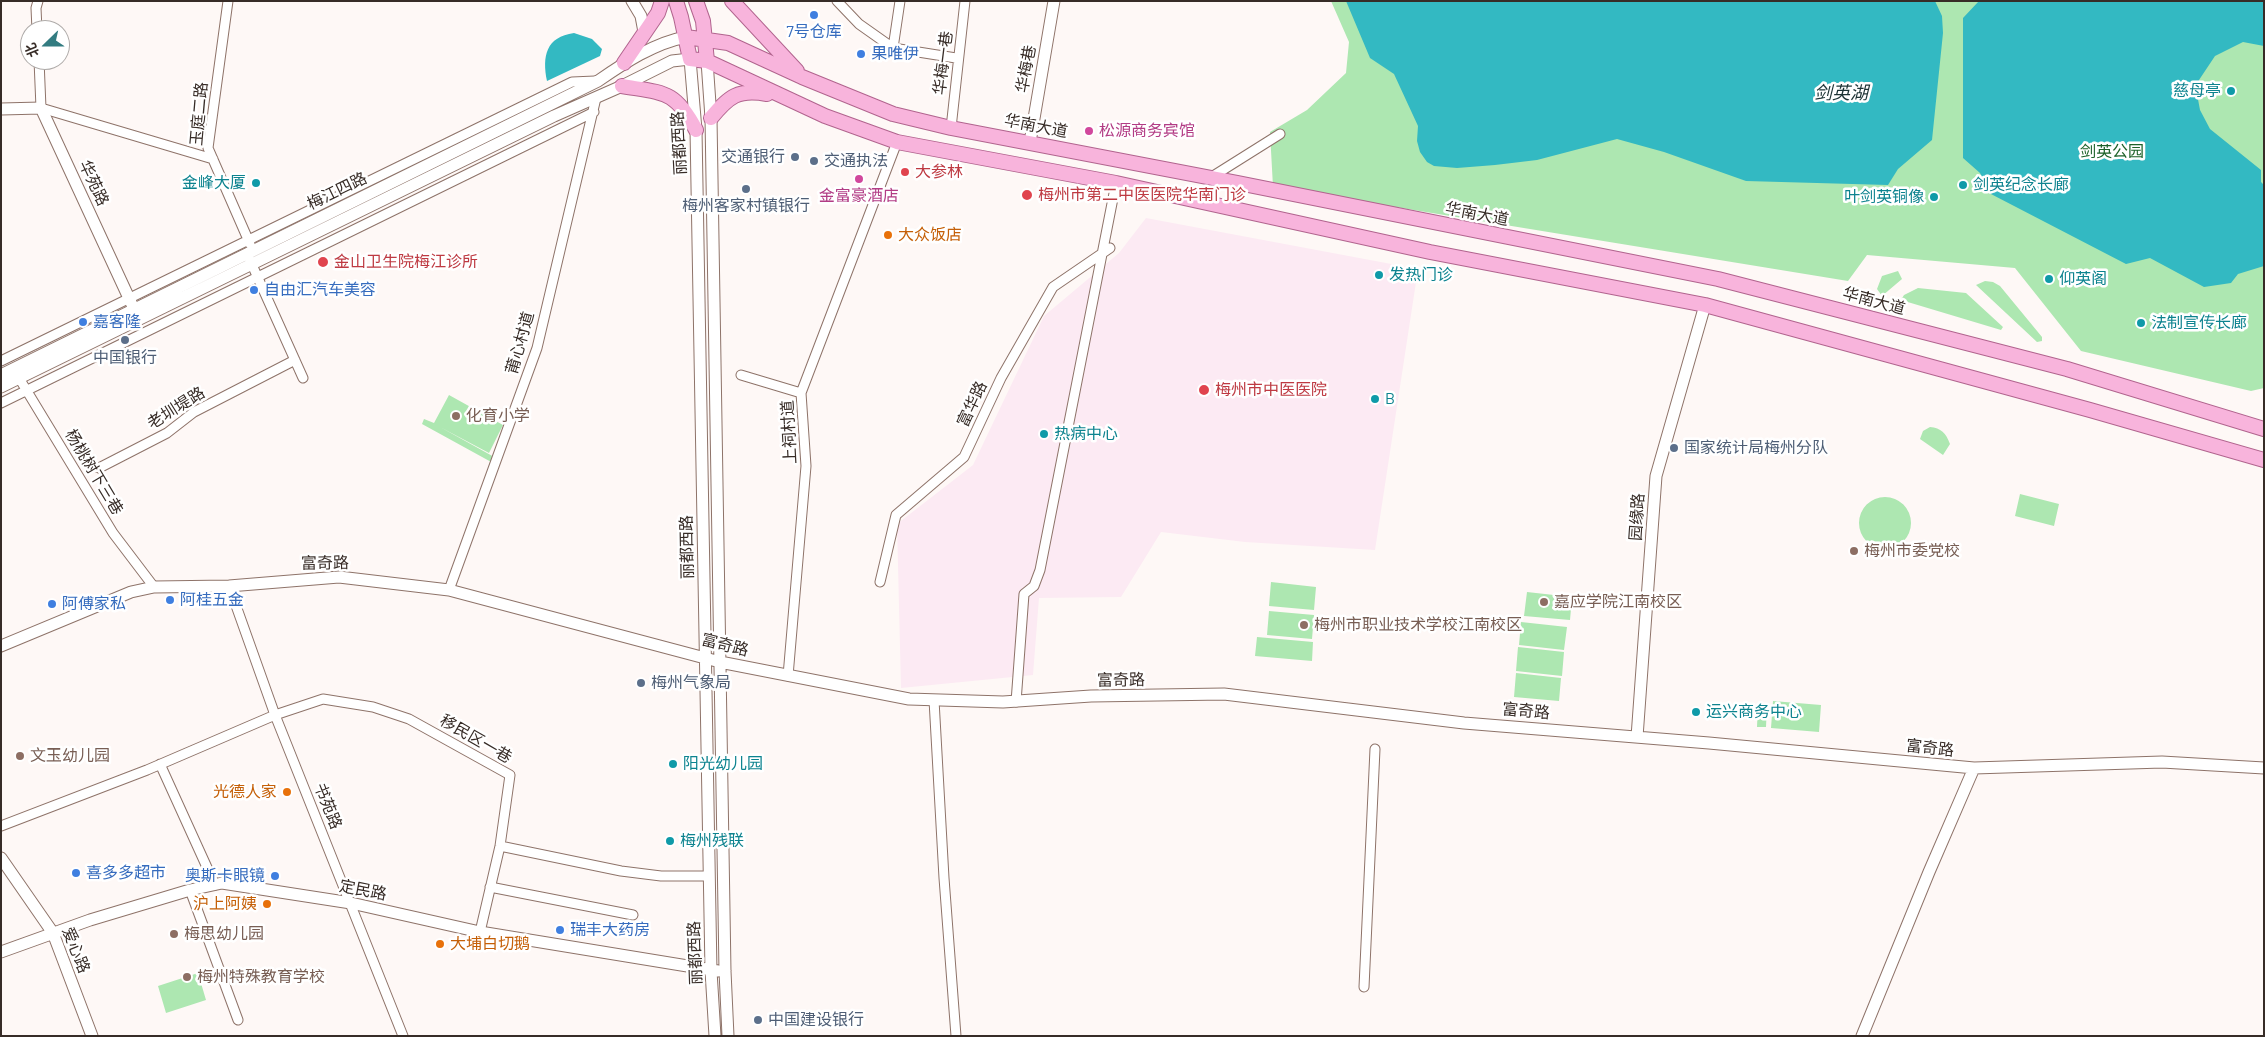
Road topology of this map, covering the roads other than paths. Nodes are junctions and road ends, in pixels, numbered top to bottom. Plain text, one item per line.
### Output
1 (38, 1) edge
2 (228, 1) edge
3 (632, 1) edge
4 (662, 1) edge
5 (676, 1) edge
6 (696, 1) edge
7 (732, 1) edge
8 (837, 1) edge
9 (900, 1) edge
10 (966, 1) edge
11 (1054, 1) edge
12 (37, 20) edge
13 (644, 32) junction
14 (686, 37) junction
15 (705, 39) junction
16 (893, 48) junction
17 (956, 58) dead end
18 (690, 59) junction
19 (707, 61) junction
20 (624, 63) junction
21 (40, 70) edge
22 (802, 78) junction
23 (598, 81) junction
24 (622, 86) junction
25 (781, 96) junction
26 (596, 98) junction
27 (42, 108) junction
28 (1, 109) edge
29 (594, 112) junction
30 (711, 118) junction
31 (951, 128) junction
32 (696, 130) junction
33 (1280, 134) dead end
34 (896, 142) junction
35 (1030, 142) junction
36 (213, 159) junction
37 (1183, 172) junction
38 (1210, 178) junction
39 (1116, 182) junction
40 (1180, 197) junction
41 (1110, 248) dead end
42 (250, 252) junction
43 (1705, 305) junction
44 (134, 309) junction
45 (1, 350) edge
46 (295, 360) junction
47 (1, 361) edge
48 (14, 368) junction
49 (1, 375) edge
50 (740, 375) dead end
51 (303, 378) dead end
52 (1, 387) edge
53 (801, 393) junction
54 (1, 403) edge
55 (2264, 429) edge
56 (2264, 460) edge
57 (99, 468) dead end
58 (880, 582) dead end
59 (229, 586) junction
60 (154, 587) junction
61 (449, 590) junction
62 (1, 646) edge
63 (705, 657) junction
64 (720, 662) junction
65 (788, 676) junction
66 (934, 700) junction
67 (1016, 702) junction
68 (275, 715) junction
69 (1637, 737) junction
70 (1375, 749) dead end
71 (160, 764) junction
72 (1974, 768) junction
73 (2264, 768) edge
74 (1, 826) edge
75 (500, 846) junction
76 (1, 858) edge
77 (709, 876) junction
78 (214, 885) junction
79 (490, 887) junction
80 (190, 890) junction
81 (351, 903) junction
82 (633, 915) dead end
83 (480, 932) junction
84 (53, 933) junction
85 (1, 952) edge
86 (711, 970) junction
87 (725, 971) junction
88 (1364, 987) dead end
89 (238, 1020) dead end
90 (92, 1036) edge
91 (403, 1036) edge
92 (715, 1036) edge
93 (728, 1036) edge
94 (956, 1036) edge
95 (1862, 1036) edge

1 - 12 street
2 - 36 street, 玉庭二路
3 - 13 street
4 - 13 main road
5 - 14 main road
6 - 15 main road
7 - 22 main road
8 - 16 street
9 - 16 street
10 - 31 street, 华梅一巷
11 - 35 street, 华梅巷
13 - 20 main road
14 - 15 main road, 华南大道
14 - 18 main road
14 - 20 street, 梅江四路
15 - 19 main road
15 - 22 main road, 华南大道
16 - 17 street
18 - 19 main road
18 - 24 street, 梅江四路
18 - 32 street, 丽都西路
19 - 25 main road
19 - 30 street, 丽都西路
20 - 23 street, 梅江四路
21 - 27 street
22 - 31 main road, 华南大道
23 - 42 street, 梅江四路
23 - 47 street
24 - 26 street, 梅江四路
24 - 32 main road
25 - 30 main road
25 - 34 main road
26 - 29 street, 莆心村道
26 - 52 street, 梅江四路
27 - 28 street
27 - 36 street
27 - 44 street, 华苑路
29 - 54 street
29 - 61 street, 莆心村道
30 - 64 street, 丽都西路
31 - 35 main road, 华南大道
32 - 63 street, 丽都西路
33 - 38 street
34 - 39 main road
34 - 53 street, 上祠村道
35 - 37 main road, 华南大道
36 - 42 street, 玉庭二路
37 - 38 main road, 华南大道
37 - 40 main road
38 - 55 main road, 华南大道
39 - 40 main road
39 - 67 street
40 - 43 main road
41 - 58 street, 富华路
42 - 44 street, 梅江四路
42 - 46 street, 玉庭二路
43 - 56 main road
43 - 69 street, 园缘路
44 - 48 street, 梅江四路
45 - 48 street, 杨桃树下三巷
46 - 51 street, 玉庭二路
46 - 57 street, 老圳堤路
48 - 49 street, 梅江四路
48 - 60 street, 杨桃树下三巷
50 - 53 street
53 - 65 street, 上祠村道
59 - 60 street, 富奇路
59 - 61 street, 富奇路
59 - 68 street, 书苑路
60 - 62 street, 富奇路
61 - 63 street, 富奇路
63 - 64 street, 富奇路
63 - 77 street, 丽都西路
64 - 65 street, 富奇路
64 - 87 street, 丽都西路
65 - 66 street, 富奇路
66 - 67 street, 富奇路
66 - 94 street
67 - 69 street, 富奇路
68 - 71 street
68 - 75 street, 移民区一巷
68 - 81 street, 书苑路
69 - 72 street, 富奇路
70 - 88 street
71 - 74 street
71 - 78 street
72 - 73 street, 富奇路
72 - 95 street
75 - 77 street
75 - 79 street, 移民区一巷
76 - 84 street, 爱心路
77 - 86 street, 丽都西路
78 - 80 street, 定民路
78 - 81 street, 定民路
79 - 82 street
79 - 83 street, 移民区一巷
80 - 84 street, 定民路
80 - 89 street
81 - 83 street, 定民路
81 - 91 street, 书苑路
83 - 86 street, 定民路
84 - 85 street, 定民路
84 - 90 street, 爱心路
86 - 87 street, 定民路
86 - 92 street, 丽都西路
87 - 93 street, 丽都西路

